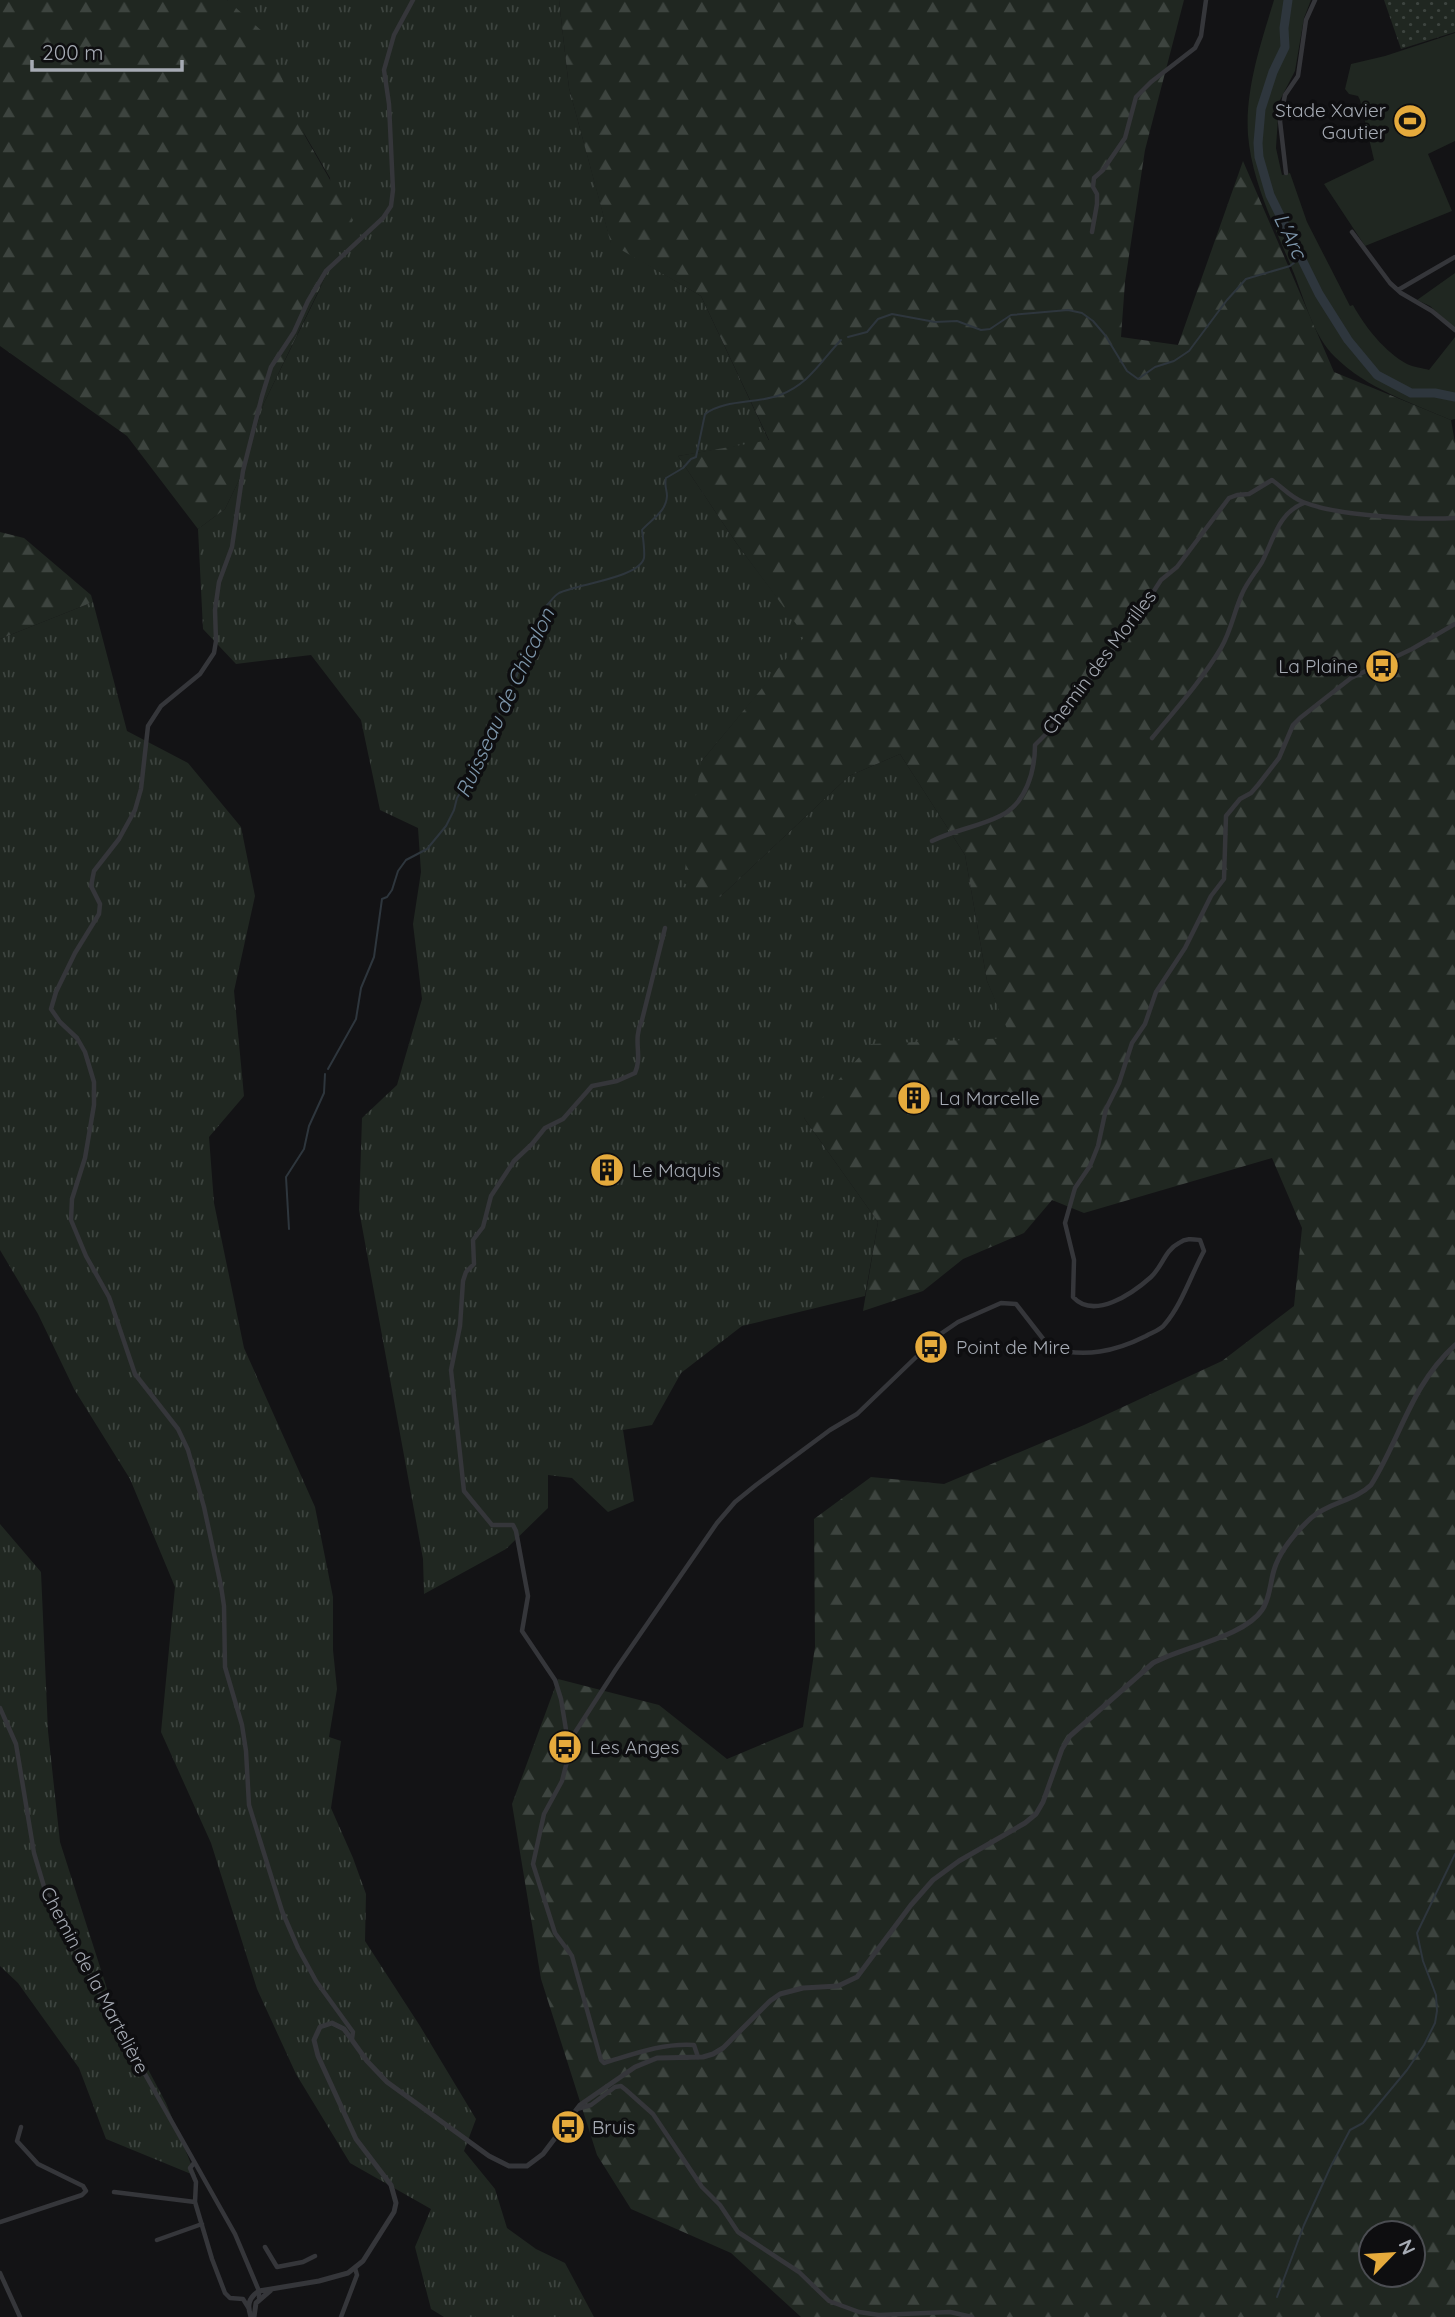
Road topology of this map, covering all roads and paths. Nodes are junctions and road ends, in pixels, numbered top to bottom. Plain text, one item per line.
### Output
1 (413, 0) edge
2 (1206, 0) edge
3 (1315, 0) edge
4 (1286, 173) dead end
5 (1092, 232) dead end
6 (1352, 232) dead end
7 (1455, 257) edge
8 (1398, 290) junction
9 (1455, 330) edge
10 (1305, 502) junction
11 (1455, 518) edge
12 (1455, 624) edge
13 (1152, 738) dead end
14 (932, 841) dead end
15 (665, 928) dead end
16 (1455, 1345) edge
17 (0, 1708) edge
18 (572, 1744) junction
19 (338, 2011) junction
20 (332, 2023) junction
21 (352, 2039) junction
22 (698, 2057) junction
23 (576, 2109) junction
24 (21, 2127) dead end
25 (194, 2164) junction
26 (114, 2192) dead end
27 (195, 2202) junction
28 (0, 2222) edge
29 (202, 2224) junction
30 (157, 2240) dead end
31 (265, 2247) dead end
32 (315, 2256) dead end
33 (355, 2268) junction
34 (0, 2273) edge
35 (259, 2295) junction
36 (248, 2307) junction
37 (20, 2317) edge
38 (253, 2317) edge
39 (341, 2317) edge
40 (972, 2317) edge

1 - 19 street
2 - 5 street
3 - 4 street
6 - 8 street
7 - 8 street
8 - 9 street
10 - 11 street
10 - 13 street
10 - 14 street, Chemin des Morilles
12 - 18 street
15 - 18 street
16 - 22 street
17 - 25 street, Chemin de la Martelière
18 - 22 street
19 - 20 street
19 - 21 street
20 - 21 street
20 - 33 street
21 - 23 street
22 - 23 street
23 - 40 street
24 - 28 street
25 - 27 street
25 - 35 street, Chemin de la Martelière
26 - 27 street
27 - 29 street
29 - 30 street
29 - 36 street
31 - 32 street
33 - 35 street
33 - 39 street
34 - 37 street
35 - 36 street
35 - 38 street
36 - 38 street

